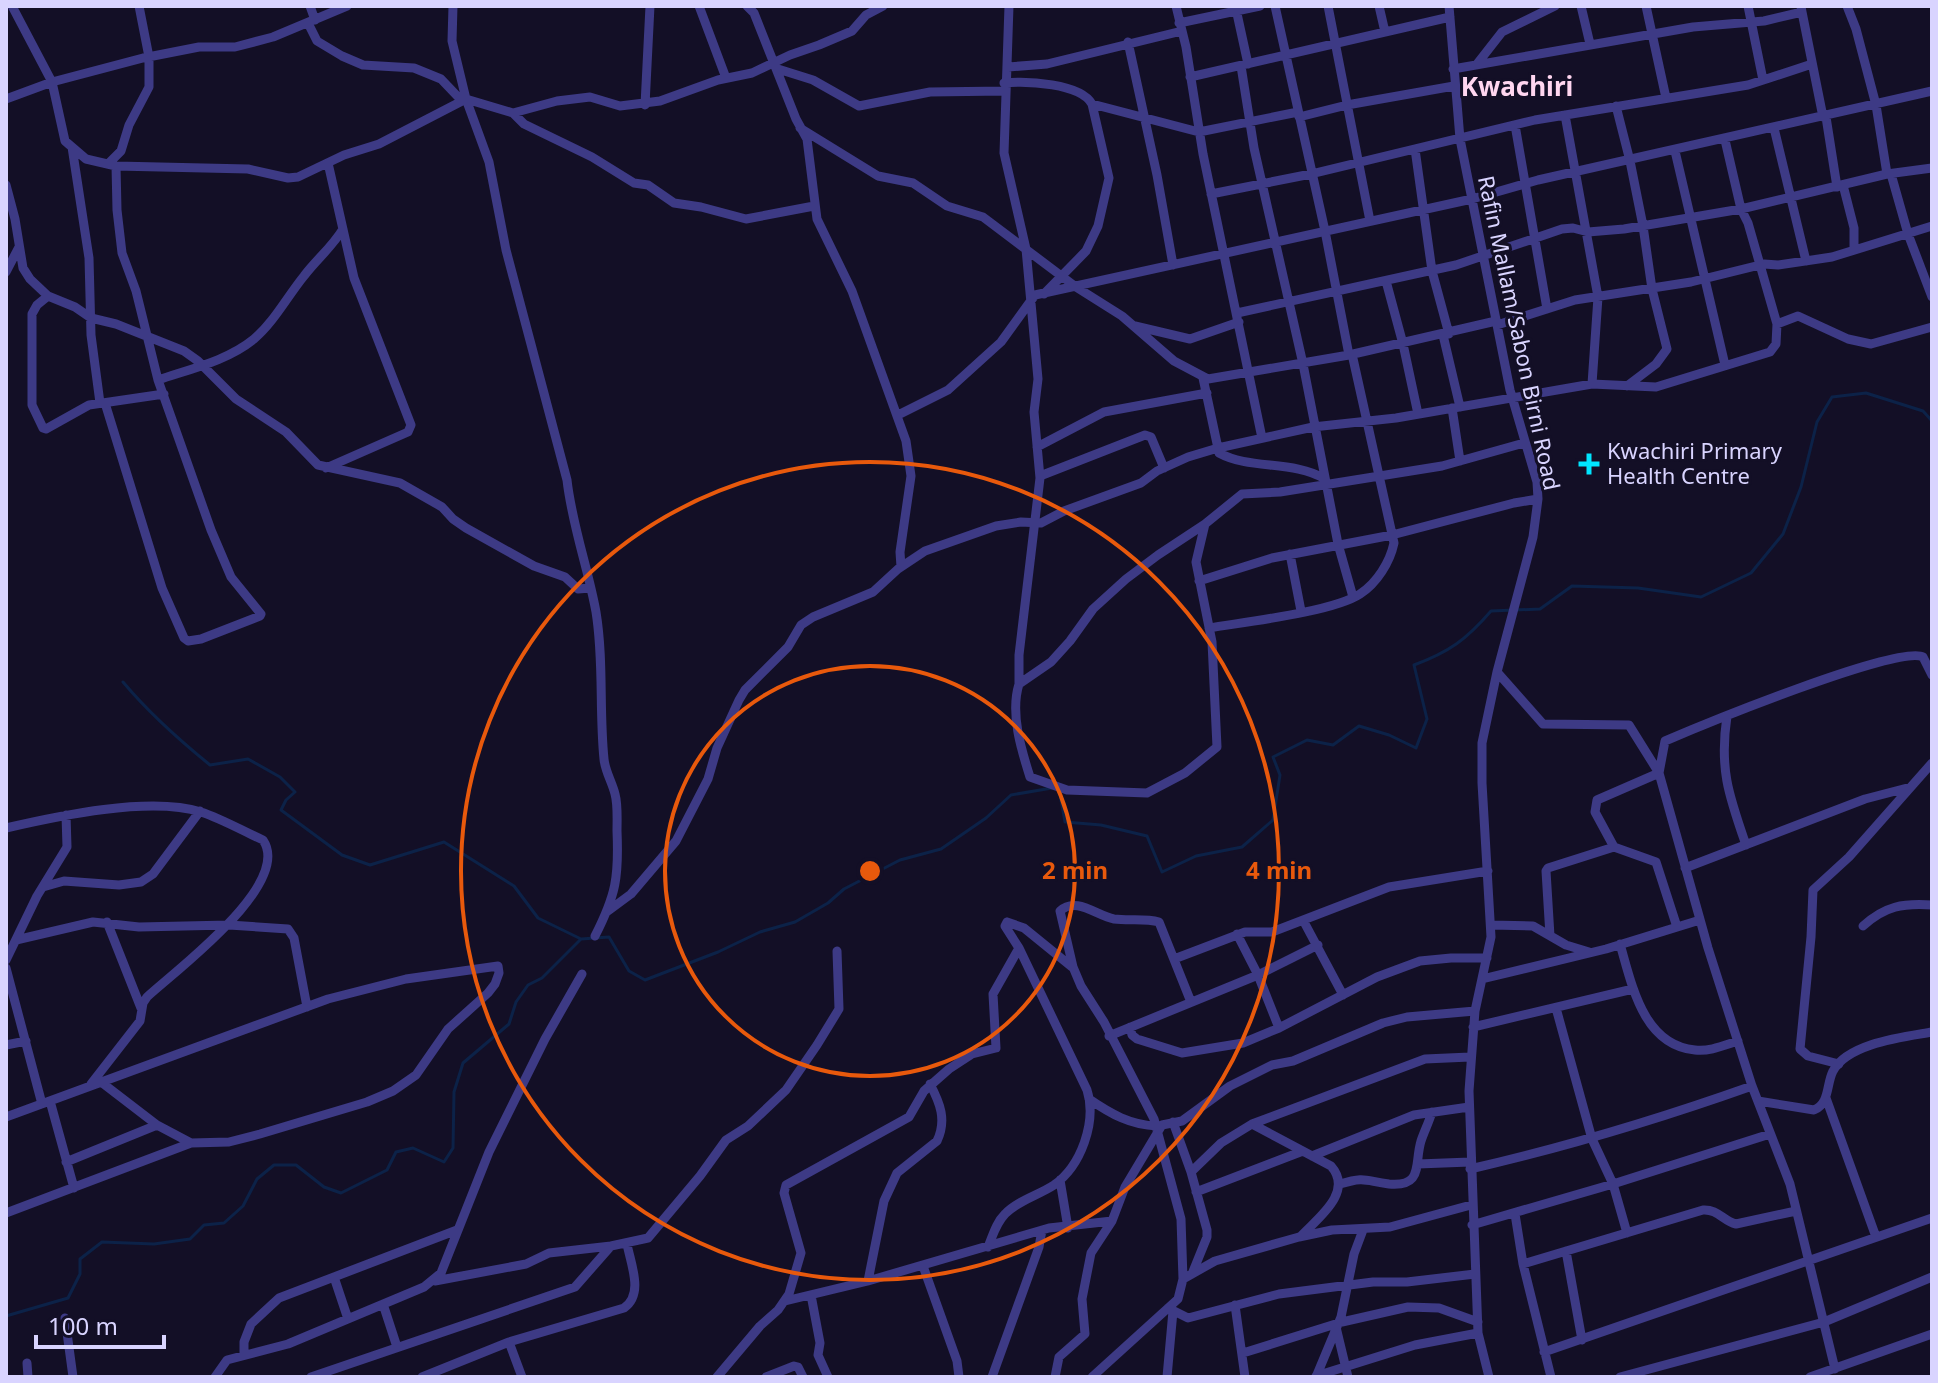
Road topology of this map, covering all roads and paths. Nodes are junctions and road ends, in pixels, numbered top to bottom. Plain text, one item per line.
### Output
1 (12, 6) edge
2 (139, 6) edge
3 (310, 6) edge
4 (347, 6) edge
5 (453, 6) edge
6 (650, 6) edge
7 (699, 6) edge
8 (747, 6) edge
9 (883, 6) edge
10 (1009, 6) edge
11 (1176, 6) edge
12 (1260, 6) edge
13 (1275, 6) edge
14 (1328, 6) edge
15 (1379, 6) edge
16 (1555, 6) edge
17 (1581, 6) edge
18 (1646, 6) edge
19 (1748, 6) edge
20 (1847, 6) edge
21 (1236, 9) edge
22 (1802, 9) edge
23 (1450, 12) edge
24 (311, 21) junction
25 (1752, 22) junction
26 (1180, 27) junction
27 (1385, 32) junction
28 (1652, 34) junction
29 (1128, 42) junction
30 (1336, 44) junction
31 (1590, 44) junction
32 (149, 57) junction
33 (1286, 57) junction
34 (1477, 64) junction
35 (1812, 64) junction
36 (776, 65) junction
37 (1244, 65) junction
38 (1008, 67) junction
39 (1453, 69) junction
40 (1190, 77) junction
41 (726, 78) junction
42 (1763, 80) junction
43 (52, 82) junction
44 (1454, 86) junction
45 (1004, 87) junction
46 (1932, 91) edge
47 (1666, 98) junction
48 (6, 99) edge
49 (464, 100) junction
50 (1092, 104) junction
51 (645, 105) junction
52 (1347, 105) junction
53 (1876, 105) junction
54 (1616, 106) junction
55 (513, 113) junction
56 (1298, 114) junction
57 (1565, 115) junction
58 (1825, 117) junction
59 (1145, 119) junction
60 (1250, 121) junction
61 (1515, 125) junction
62 (800, 128) junction
63 (1774, 128) junction
64 (1199, 132) junction
65 (1460, 139) junction
66 (1725, 140) junction
67 (72, 147) junction
68 (1415, 149) junction
69 (1675, 151) junction
70 (1630, 161) junction
71 (328, 163) junction
72 (1358, 163) junction
73 (112, 165) junction
74 (1932, 168) edge
75 (1574, 173) junction
76 (1311, 174) junction
77 (1889, 174) junction
78 (1263, 183) junction
79 (1525, 183) junction
80 (6, 185) edge
81 (1840, 186) junction
82 (1211, 194) junction
83 (1790, 197) junction
84 (1472, 199) junction
85 (9, 206) edge
86 (814, 206) junction
87 (1741, 209) junction
88 (1423, 210) junction
89 (1692, 217) junction
90 (1370, 221) junction
91 (1643, 226) junction
92 (1932, 226) edge
93 (343, 229) junction
94 (1325, 231) junction
95 (1588, 232) junction
96 (1908, 234) junction
97 (1533, 240) junction
98 (1274, 243) junction
99 (20, 247) junction
100 (1026, 249) junction
101 (1854, 250) junction
102 (1224, 254) junction
103 (1483, 257) junction
104 (1806, 261) junction
105 (1173, 265) junction
106 (1759, 265) junction
107 (1432, 271) junction
108 (6, 272) edge
109 (1062, 276) junction
110 (1704, 279) junction
111 (1386, 281) junction
112 (1076, 287) junction
113 (1652, 289) junction
114 (1336, 292) junction
115 (1044, 294) junction
116 (48, 296) junction
117 (1598, 297) junction
118 (1932, 297) edge
119 (1031, 302) junction
120 (1289, 302) junction
121 (1547, 309) junction
122 (91, 318) junction
123 (1238, 318) junction
124 (1496, 323) junction
125 (1777, 324) junction
126 (1133, 325) junction
127 (1932, 327) edge
128 (1446, 334) junction
129 (147, 336) junction
130 (1403, 344) junction
131 (1351, 355) junction
132 (1303, 364) junction
133 (202, 365) junction
134 (1725, 365) junction
135 (1250, 373) junction
136 (1203, 378) junction
137 (158, 380) junction
138 (1592, 384) junction
139 (1626, 387) junction
140 (1207, 393) junction
141 (164, 394) junction
142 (1512, 398) junction
143 (102, 403) junction
144 (1456, 408) junction
145 (1418, 414) junction
146 (898, 415) junction
147 (1366, 422) junction
148 (1313, 427) junction
149 (1262, 438) junction
150 (1524, 443) junction
151 (1037, 447) junction
152 (1218, 448) junction
153 (1460, 461) junction
154 (326, 468) junction
155 (1164, 468) junction
156 (1040, 476) junction
157 (1379, 477) junction
158 (1326, 482) junction
159 (1538, 499) junction
160 (1034, 521) junction
161 (1205, 524) junction
162 (1392, 535) junction
163 (1338, 544) junction
164 (1290, 554) junction
165 (901, 567) junction
166 (1199, 581) junction
167 (590, 588) junction
168 (1353, 597) junction
169 (1301, 611) junction
170 (1209, 628) junction
171 (1497, 672) junction
172 (1932, 675) edge
173 (1019, 684) junction
174 (1727, 716) junction
175 (1932, 763) edge
176 (1659, 773) junction
177 (1911, 787) junction
178 (200, 811) junction
179 (66, 815) junction
180 (6, 828) edge
181 (1746, 845) junction
182 (1614, 847) junction
183 (1685, 868) junction
184 (1488, 871) junction
185 (43, 887) junction
186 (1932, 905) edge
187 (608, 911) junction
188 (1303, 920) junction
189 (1700, 920) junction
190 (107, 922) junction
191 (229, 925) junction
192 (1491, 925) junction
193 (1863, 926) dead end
194 (1677, 927) junction
195 (1237, 934) junction
196 (595, 936) dead end
197 (1550, 936) junction
198 (16, 940) junction
199 (1620, 944) junction
200 (1318, 945) junction
201 (1019, 948) junction
202 (837, 951) dead end
203 (1589, 952) junction
204 (1487, 958) junction
205 (1174, 959) junction
206 (6, 960) edge
207 (1073, 967) junction
208 (7, 973) edge
209 (582, 974) dead end
210 (1258, 975) junction
211 (1482, 979) junction
212 (1633, 989) junction
213 (1343, 995) junction
214 (1191, 1002) junction
215 (307, 1007) junction
216 (1556, 1008) junction
217 (142, 1010) junction
218 (1475, 1011) junction
219 (1130, 1027) junction
220 (1473, 1027) junction
221 (1279, 1028) junction
222 (1932, 1032) edge
223 (1109, 1036) junction
224 (26, 1041) junction
225 (1738, 1041) junction
226 (6, 1045) edge
227 (1470, 1057) junction
228 (1839, 1064) junction
229 (101, 1082) junction
230 (930, 1084) junction
231 (89, 1086) junction
232 (1752, 1086) junction
233 (1826, 1098) junction
234 (1089, 1099) junction
235 (1758, 1101) junction
236 (46, 1103) junction
237 (1469, 1107) junction
238 (1432, 1112) junction
239 (6, 1117) edge
240 (1173, 1122) junction
241 (1252, 1124) junction
242 (157, 1125) junction
243 (1157, 1127) junction
244 (1770, 1134) junction
245 (1592, 1139) junction
246 (191, 1143) junction
247 (1307, 1154) junction
248 (66, 1162) junction
249 (1418, 1164) junction
250 (1470, 1166) junction
251 (1191, 1172) junction
252 (1060, 1180) junction
253 (1340, 1184) junction
254 (1613, 1184) junction
255 (74, 1188) junction
256 (1196, 1192) junction
257 (1471, 1205) junction
258 (1796, 1211) junction
259 (6, 1213) edge
260 (1515, 1214) junction
261 (1932, 1218) edge
262 (1112, 1221) junction
263 (1472, 1225) junction
264 (1068, 1228) junction
265 (457, 1230) junction
266 (1042, 1230) junction
267 (1363, 1230) junction
268 (1627, 1233) junction
269 (1299, 1237) junction
270 (1876, 1237) junction
271 (627, 1244) junction
272 (611, 1246) junction
273 (988, 1247) junction
274 (1566, 1251) junction
275 (1808, 1261) junction
276 (1523, 1264) junction
277 (923, 1266) junction
278 (1475, 1274) junction
279 (1188, 1276) junction
280 (334, 1277) junction
281 (1932, 1277) edge
282 (433, 1281) junction
283 (868, 1281) junction
284 (1349, 1286) junction
285 (811, 1295) junction
286 (785, 1301) junction
287 (383, 1304) junction
288 (1235, 1305) junction
289 (1171, 1309) junction
290 (65, 1318) dead end
291 (348, 1319) junction
292 (1478, 1322) junction
293 (1824, 1322) junction
294 (1336, 1325) junction
295 (1478, 1333) junction
296 (1932, 1334) edge
297 (1582, 1340) junction
298 (509, 1342) junction
299 (397, 1347) junction
300 (1544, 1352) junction
301 (1243, 1353) junction
302 (244, 1355) junction
303 (27, 1363) dead end
304 (1345, 1366) junction
305 (1835, 1369) junction
306 (770, 1376) edge
307 (28, 1377) edge
308 (73, 1377) edge
309 (215, 1377) edge
310 (311, 1377) edge
311 (422, 1377) edge
312 (522, 1377) edge
313 (717, 1377) edge
314 (803, 1377) edge
315 (828, 1377) edge
316 (959, 1377) edge
317 (992, 1377) edge
318 (1055, 1377) edge
319 (1092, 1377) edge
320 (1167, 1377) edge
321 (1245, 1377) edge
322 (1316, 1377) edge
323 (1348, 1377) edge
324 (1489, 1377) edge
325 (1551, 1377) edge
326 (1620, 1377) edge
327 (1810, 1377) edge

1 - 43 street
2 - 32 street
3 - 24 street
4 - 24 street
5 - 49 street
6 - 51 street
7 - 41 street
8 - 36 street
9 - 36 street
10 - 38 street
11 - 26 street
12 - 21 street
13 - 33 street
14 - 30 street
15 - 27 street
16 - 34 street
17 - 31 street
18 - 28 street
19 - 25 street
20 - 53 street
21 - 26 street
21 - 37 street
22 - 25 street
22 - 35 street
23 - 27 street
23 - 39 street, Rafin Mallam/Sabon Birni Road
24 - 32 street
24 - 49 street
25 - 28 street
25 - 42 street
26 - 29 street
26 - 40 street
27 - 30 street
28 - 31 street
28 - 47 street
29 - 38 street
29 - 59 street
30 - 33 street
30 - 52 street
31 - 34 street
32 - 43 street
32 - 73 street
33 - 37 street
33 - 56 street
34 - 39 street
35 - 42 street
35 - 58 street
36 - 41 street
36 - 45 street
36 - 62 street
37 - 40 street
37 - 60 street
38 - 45 street
39 - 44 street, Rafin Mallam/Sabon Birni Road
40 - 64 street
41 - 51 street
42 - 47 street
43 - 48 street
43 - 67 street
44 - 52 street
44 - 65 street, Rafin Mallam/Sabon Birni Road
45 - 50 street
45 - 100 street
46 - 53 street
47 - 54 street
49 - 55 street
49 - 71 street
49 - 167 street
50 - 59 street
50 - 109 street
51 - 55 street
52 - 56 street
52 - 72 street
53 - 58 street
53 - 77 street
54 - 57 street
54 - 70 street
55 - 86 street
56 - 60 street
56 - 76 street
57 - 61 street
57 - 75 street
58 - 63 street
58 - 81 street
59 - 64 street
59 - 105 street
60 - 64 street
60 - 78 street
61 - 65 street
61 - 79 street
62 - 86 street
62 - 100 street
63 - 66 street
63 - 83 street
64 - 82 street
65 - 68 street
65 - 84 street, Rafin Mallam/Sabon Birni Road
66 - 69 street
66 - 87 street
67 - 73 street
67 - 122 street
68 - 72 street
68 - 88 street
69 - 70 street
69 - 89 street
70 - 75 street
70 - 91 street
71 - 73 street
71 - 93 street
72 - 76 street
72 - 90 street
73 - 129 street
74 - 77 street
75 - 79 street
75 - 95 street
76 - 78 street
76 - 94 street
77 - 81 street
77 - 96 street
78 - 82 street
78 - 98 street
79 - 84 street
79 - 97 street
80 - 85 street
81 - 83 street
81 - 101 street
82 - 102 street
83 - 87 street
83 - 104 street
84 - 88 street
84 - 103 street, Rafin Mallam/Sabon Birni Road
85 - 99 street
86 - 146 street
87 - 89 street
87 - 106 street
88 - 90 street
88 - 107 street
89 - 91 street
89 - 110 street
90 - 94 street
91 - 95 street
91 - 113 street
92 - 96 street
93 - 133 street
93 - 154 street
94 - 98 street
94 - 114 street
95 - 97 street
95 - 117 street
96 - 101 street
96 - 118 street
97 - 103 street
97 - 121 street
98 - 102 street
98 - 120 street
99 - 108 street
99 - 116 street
100 - 109 street
100 - 119 street
101 - 104 street
102 - 105 street
102 - 123 street
103 - 107 street
103 - 124 street, Rafin Mallam/Sabon Birni Road
104 - 106 street
105 - 112 street
106 - 110 street
106 - 125 street
107 - 111 street
107 - 128 street
109 - 112 street
109 - 115 street
110 - 113 street
110 - 134 street
111 - 114 street
111 - 130 street
112 - 115 street
112 - 126 street
113 - 117 street
113 - 139 street
114 - 120 street
114 - 131 street
115 - 119 street
116 - 122 street
116 - 143 street
117 - 121 street
117 - 138 street
119 - 146 street
119 - 151 street
120 - 123 street
120 - 132 street
121 - 124 street
122 - 129 street
122 - 143 street
123 - 126 street
123 - 135 street
124 - 128 street
124 - 142 street, Rafin Mallam/Sabon Birni Road
125 - 127 street
125 - 134 street
126 - 136 street
128 - 130 street
128 - 144 street
129 - 133 street
129 - 137 street
130 - 131 street
130 - 145 street
131 - 132 street
131 - 147 street
132 - 135 street
132 - 148 street
133 - 137 street
133 - 154 street
134 - 139 street
135 - 136 street
135 - 149 street
136 - 140 street
137 - 141 street
138 - 139 street
138 - 142 street
140 - 151 street
140 - 152 street
141 - 143 street
141 - 143 street
142 - 144 street
142 - 150 street, Rafin Mallam/Sabon Birni Road
144 - 145 street
144 - 153 street
145 - 147 street
146 - 165 street
147 - 148 street
147 - 157 street
148 - 149 street
148 - 158 street
149 - 152 street
150 - 153 street
150 - 159 street, Rafin Mallam/Sabon Birni Road
151 - 156 street
152 - 155 street
152 - 158 street
153 - 157 street
154 - 167 street
155 - 156 street
155 - 160 street
156 - 160 street
157 - 158 street
157 - 162 street
158 - 161 street
158 - 163 street
159 - 162 street
159 - 171 street, Rafin Mallam/Sabon Birni Road
160 - 165 street
160 - 173 street
161 - 166 street
161 - 173 street
162 - 163 street
162 - 168 street
163 - 164 street
163 - 168 street
164 - 166 street
164 - 169 street
165 - 187 street
166 - 170 street
167 - 187 street
168 - 169 street
169 - 170 street
170 - 173 street
171 - 176 street
171 - 184 street, Rafin Mallam/Sabon Birni Road
172 - 174 street
174 - 176 street
174 - 181 street
175 - 177 street
176 - 182 street
176 - 183 street
177 - 181 street
177 - 228 street
178 - 179 street
178 - 185 street
178 - 191 street
179 - 180 street
179 - 185 street
181 - 183 street
182 - 194 street
182 - 197 street
183 - 189 street
184 - 188 street
184 - 192 street, Rafin Mallam/Sabon Birni Road
185 - 198 street
186 - 193 street
187 - 196 street
188 - 195 street
188 - 200 street
189 - 194 street
189 - 225 street
190 - 191 street
190 - 198 street
190 - 217 street
191 - 215 street
191 - 217 street
192 - 197 street
192 - 204 street, Rafin Mallam/Sabon Birni Road
194 - 199 street
195 - 205 street
195 - 210 street
197 - 203 street
198 - 206 street
199 - 203 street
199 - 212 street
200 - 210 street
200 - 213 street
201 - 207 street
201 - 230 street
201 - 234 street
202 - 271 street
203 - 211 street
204 - 211 street, Rafin Mallam/Sabon Birni Road
204 - 213 street
205 - 207 street
205 - 214 street
207 - 223 street
208 - 224 street
209 - 265 street
210 - 214 street
210 - 221 street
211 - 218 street, Rafin Mallam/Sabon Birni Road
212 - 216 street
212 - 225 street
213 - 221 street
214 - 219 street
215 - 229 street
215 - 246 street
216 - 220 street
216 - 245 street
217 - 231 street
218 - 220 street, Rafin Mallam/Sabon Birni Road
218 - 240 street
219 - 221 street
219 - 223 street
220 - 227 street, Rafin Mallam/Sabon Birni Road
222 - 228 street
223 - 243 street
224 - 226 street
224 - 236 street
225 - 232 street
227 - 237 street, Rafin Mallam/Sabon Birni Road
227 - 241 street
228 - 233 street
229 - 231 street
229 - 242 street
230 - 283 street
230 - 286 street
231 - 236 street
232 - 235 street
232 - 245 street
233 - 235 street
233 - 270 street
234 - 243 street
234 - 252 street
235 - 244 street
236 - 239 street
236 - 248 street
237 - 238 street
237 - 250 street, Rafin Mallam/Sabon Birni Road
238 - 247 street
238 - 249 street
240 - 243 street
240 - 251 street
241 - 247 street
241 - 251 street
242 - 246 street
242 - 248 street
243 - 262 street
243 - 279 street
244 - 254 street
244 - 258 street
245 - 250 street
245 - 254 street
246 - 255 street
247 - 253 street
247 - 256 street
248 - 255 street
249 - 250 street
249 - 253 street
250 - 257 street, Rafin Mallam/Sabon Birni Road
251 - 256 street
252 - 264 street
252 - 273 street
253 - 269 street
254 - 260 street
254 - 268 street
255 - 259 street
256 - 279 street
257 - 263 street, Rafin Mallam/Sabon Birni Road
257 - 267 street
258 - 268 street
258 - 275 street
260 - 263 street
260 - 276 street
261 - 270 street
262 - 264 street
262 - 318 street
263 - 278 street, Rafin Mallam/Sabon Birni Road
264 - 266 street
265 - 280 street
265 - 282 street
266 - 273 street
266 - 317 street
267 - 269 street
267 - 284 street
268 - 274 street
269 - 279 street
270 - 275 street
271 - 272 street
271 - 298 street
272 - 282 street
272 - 299 street
273 - 277 street
274 - 276 street
274 - 297 street
275 - 293 street
275 - 297 street
276 - 300 street
277 - 283 street
277 - 316 street
278 - 284 street
278 - 292 street, Rafin Mallam/Sabon Birni Road
279 - 289 street
280 - 291 street
280 - 302 street
281 - 293 street
282 - 287 street
283 - 285 street
284 - 288 street
284 - 294 street
285 - 286 street
285 - 315 street
286 - 313 street
287 - 291 street
287 - 299 street
288 - 289 street
288 - 301 street
289 - 319 street
289 - 320 street
290 - 308 street
291 - 302 street
292 - 294 street
292 - 295 street, Rafin Mallam/Sabon Birni Road
293 - 305 street
293 - 326 street
294 - 301 street
294 - 304 street
294 - 322 street
295 - 304 street
295 - 324 street, Rafin Mallam/Sabon Birni Road
296 - 305 street
297 - 300 street
298 - 311 street
298 - 312 street
299 - 310 street
300 - 325 street
301 - 321 street
302 - 309 street
303 - 307 street
304 - 322 street
304 - 323 street
305 - 327 street
306 - 314 street

